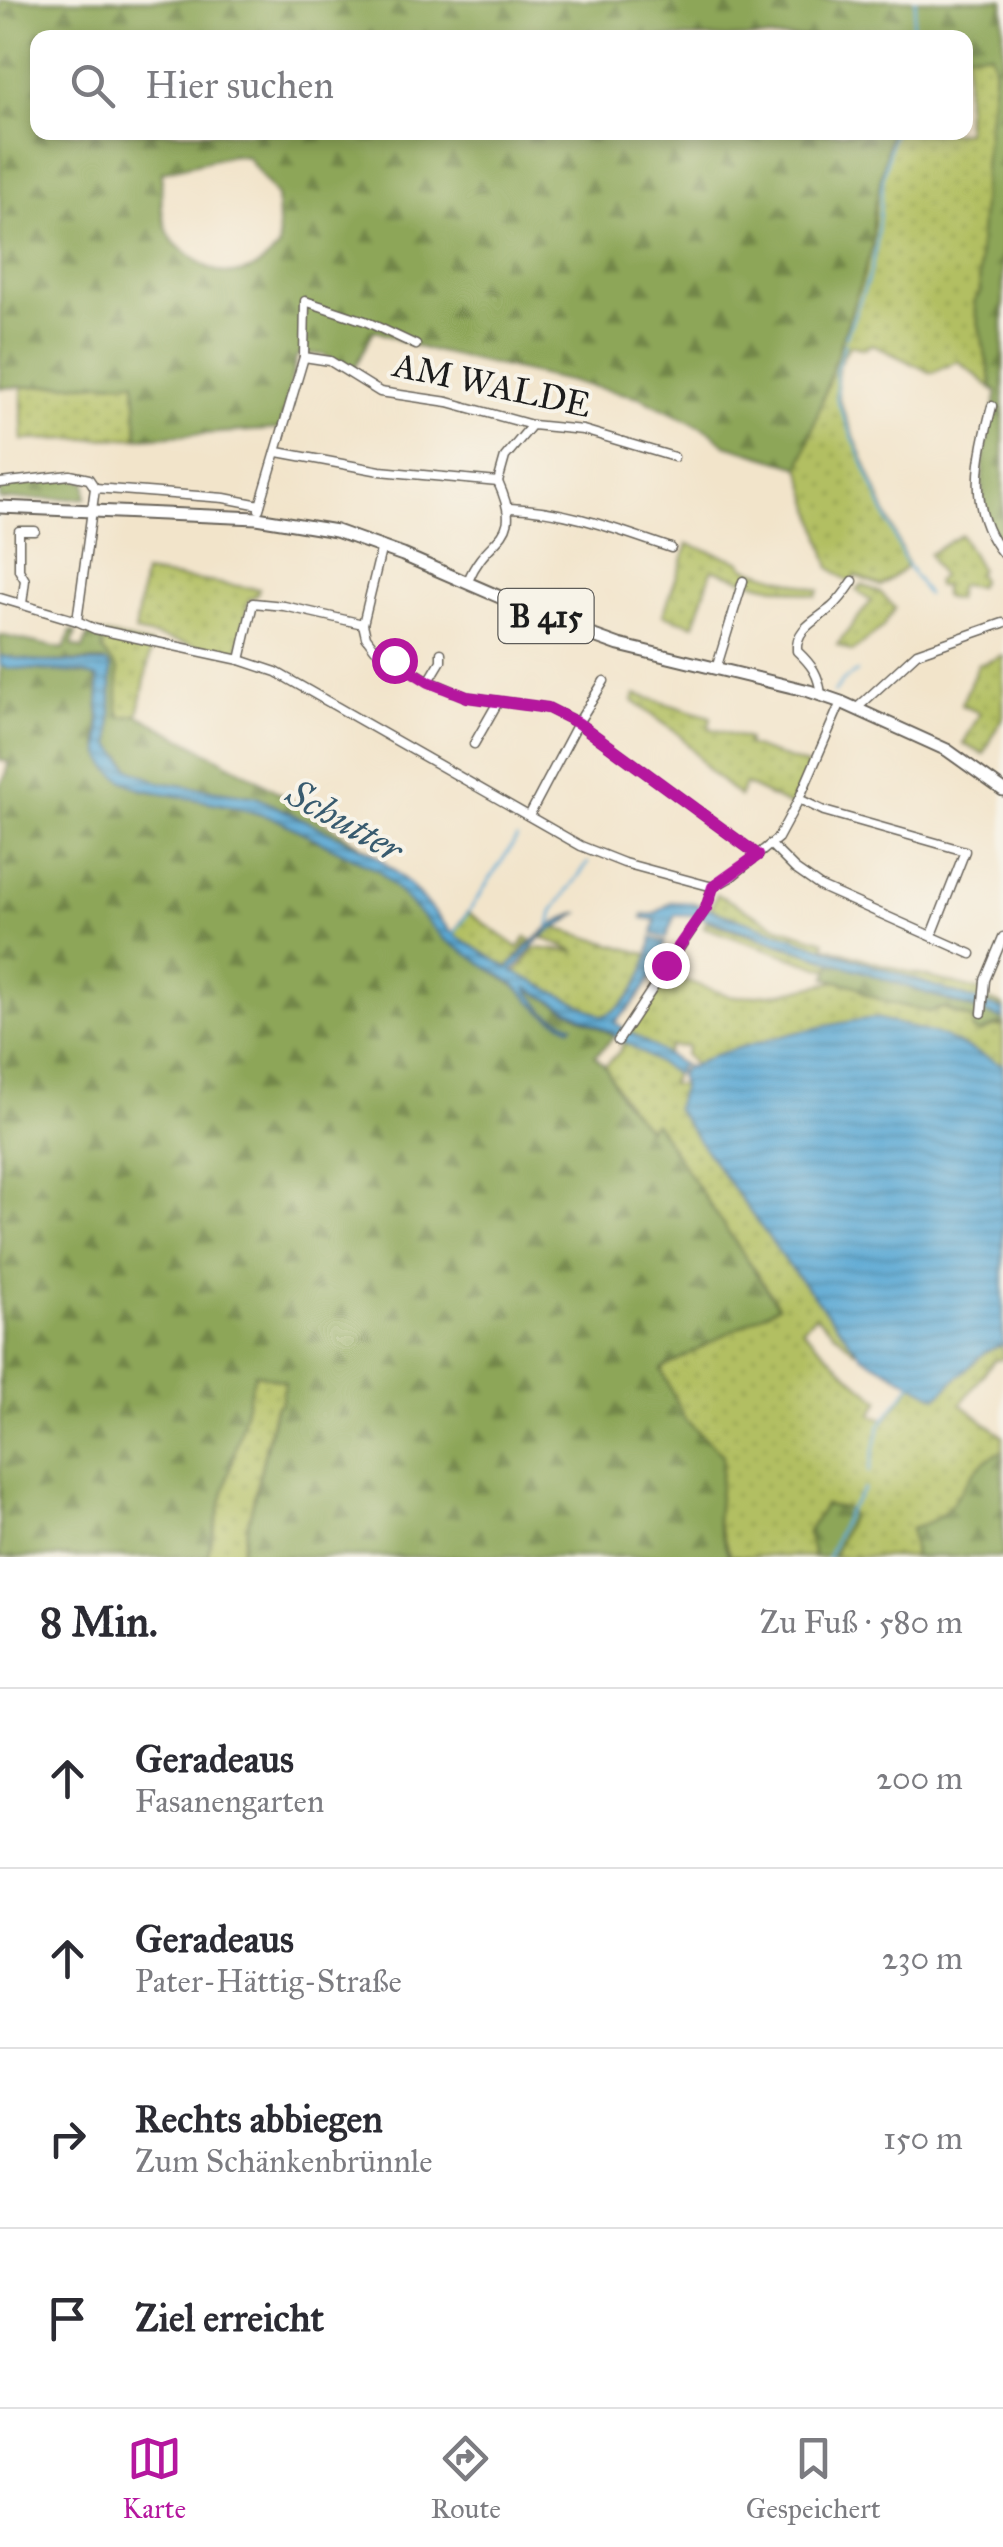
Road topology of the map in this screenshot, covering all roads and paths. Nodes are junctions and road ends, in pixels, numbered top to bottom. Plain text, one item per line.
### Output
1 (416, 345) dead end
2 (304, 357) junction
3 (992, 406) dead end
4 (532, 425) junction
5 (278, 452) junction
6 (674, 456) dead end
7 (498, 482) junction
8 (0, 483) edge
9 (96, 488) junction
10 (0, 507) edge
11 (510, 508) junction
12 (94, 510) junction
13 (259, 512) junction
14 (35, 531) dead end
15 (382, 546) junction
16 (671, 548) dead end
17 (1003, 554) edge
18 (468, 580) junction
19 (854, 580) dead end
20 (743, 581) dead end
21 (0, 598) edge
22 (22, 604) junction
23 (77, 621) junction
24 (364, 624) junction
25 (1003, 624) edge
26 (442, 654) dead end
27 (240, 660) junction
28 (716, 669) junction
29 (604, 681) dead end
30 (429, 682) junction
31 (821, 695) junction
32 (498, 702) junction
33 (840, 702) junction
34 (856, 709) junction
35 (578, 723) junction
36 (474, 744) dead end
37 (1003, 790) edge
38 (799, 799) junction
39 (530, 816) junction
40 (771, 845) junction
41 (758, 855) junction
42 (713, 887) junction
43 (932, 935) junction
44 (1003, 937) edge
45 (971, 954) dead end
46 (982, 1013) dead end
47 (618, 1040) dead end

1 - 2 street
2 - 4 street, AM WALDE
2 - 5 street
3 - 17 street
4 - 6 street, AM WALDE
4 - 7 street
5 - 7 street
5 - 13 street
7 - 11 street
8 - 9 street
9 - 12 street
9 - 13 street
10 - 12 main road, B 415
11 - 16 street
11 - 18 street
12 - 13 main road, B 415
12 - 23 street
13 - 15 main road, B 415
14 - 22 street
15 - 18 main road, B 415
15 - 24 street
18 - 28 main road, B 415
19 - 31 street
20 - 28 street
21 - 22 street
22 - 23 street
23 - 27 street
24 - 27 street
24 - 30 street
25 - 34 street
26 - 30 street
27 - 39 street
28 - 31 main road, B 415
29 - 35 street
30 - 32 street
31 - 33 main road, B 415
32 - 35 street
32 - 36 street
33 - 34 main road, B 415
33 - 38 street
34 - 37 main road, B 415
35 - 39 street
35 - 41 street
38 - 40 street
38 - 43 street
39 - 42 street
40 - 41 street
40 - 43 street
41 - 42 street
42 - 47 street
43 - 45 street
44 - 46 street

